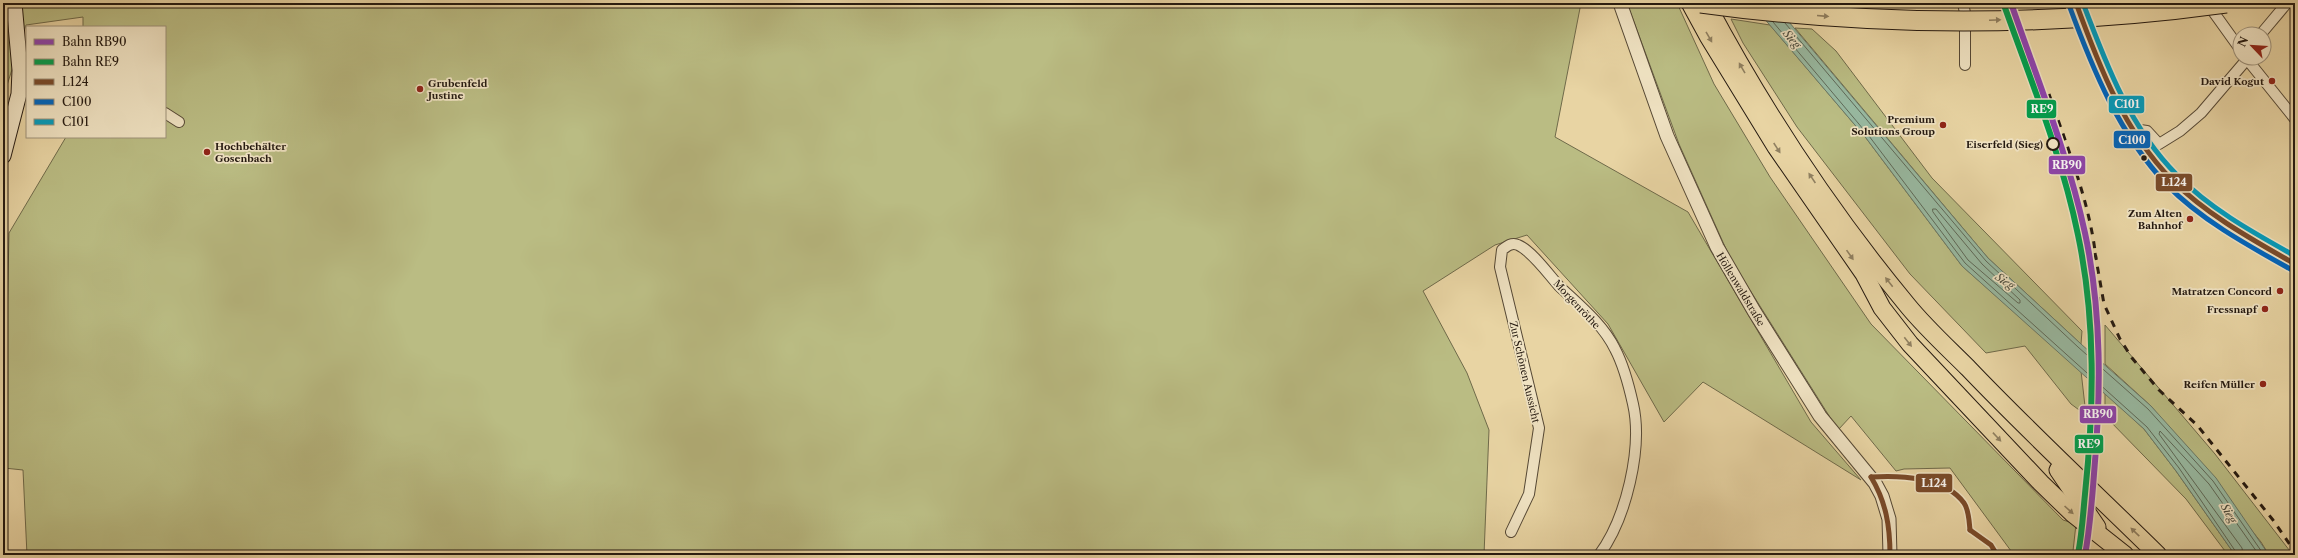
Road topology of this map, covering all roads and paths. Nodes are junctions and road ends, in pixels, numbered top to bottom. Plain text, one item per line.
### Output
1 (14, 3) edge
2 (1620, 3) edge
3 (1690, 3) edge
4 (1701, 3) edge
5 (1706, 3) edge
6 (1963, 3) edge
7 (2076, 3) edge
8 (2207, 3) edge
9 (2226, 3) edge
10 (2287, 3) edge
11 (2268, 26) edge
12 (2232, 38) edge
13 (1965, 65) dead end
14 (2241, 66) edge
15 (2253, 66) edge
16 (23, 94) edge
17 (166, 114) edge
18 (2295, 119) edge
19 (179, 122) dead end
20 (2133, 129) junction
21 (3, 156) edge
22 (1518, 245) joint
23 (2295, 264) edge
24 (1864, 274) junction
25 (2068, 475) junction
26 (1511, 532) dead end
27 (2110, 549) edge
28 (1599, 555) edge
29 (1890, 555) edge
30 (2125, 555) edge
31 (2158, 555) edge

1 - 16 main road
2 - 29 street, Höllenwaldstraße
3 -> 24 highway
4 -> 9 highway, bridge
25 -> 5 highway
6 - 13 street
7 - 20 main road
8 - 12 street
10 - 11 street
14 - 20 street
15 - 18 street
16 - 21 main road
17 - 19 street
20 - 23 main road
22 - 26 street, Zur Schönen Aussicht
22 - 28 street, Morgenröthe
24 - 25 highway
24 -> 30 highway
25 - 27 highway
31 -> 25 highway

